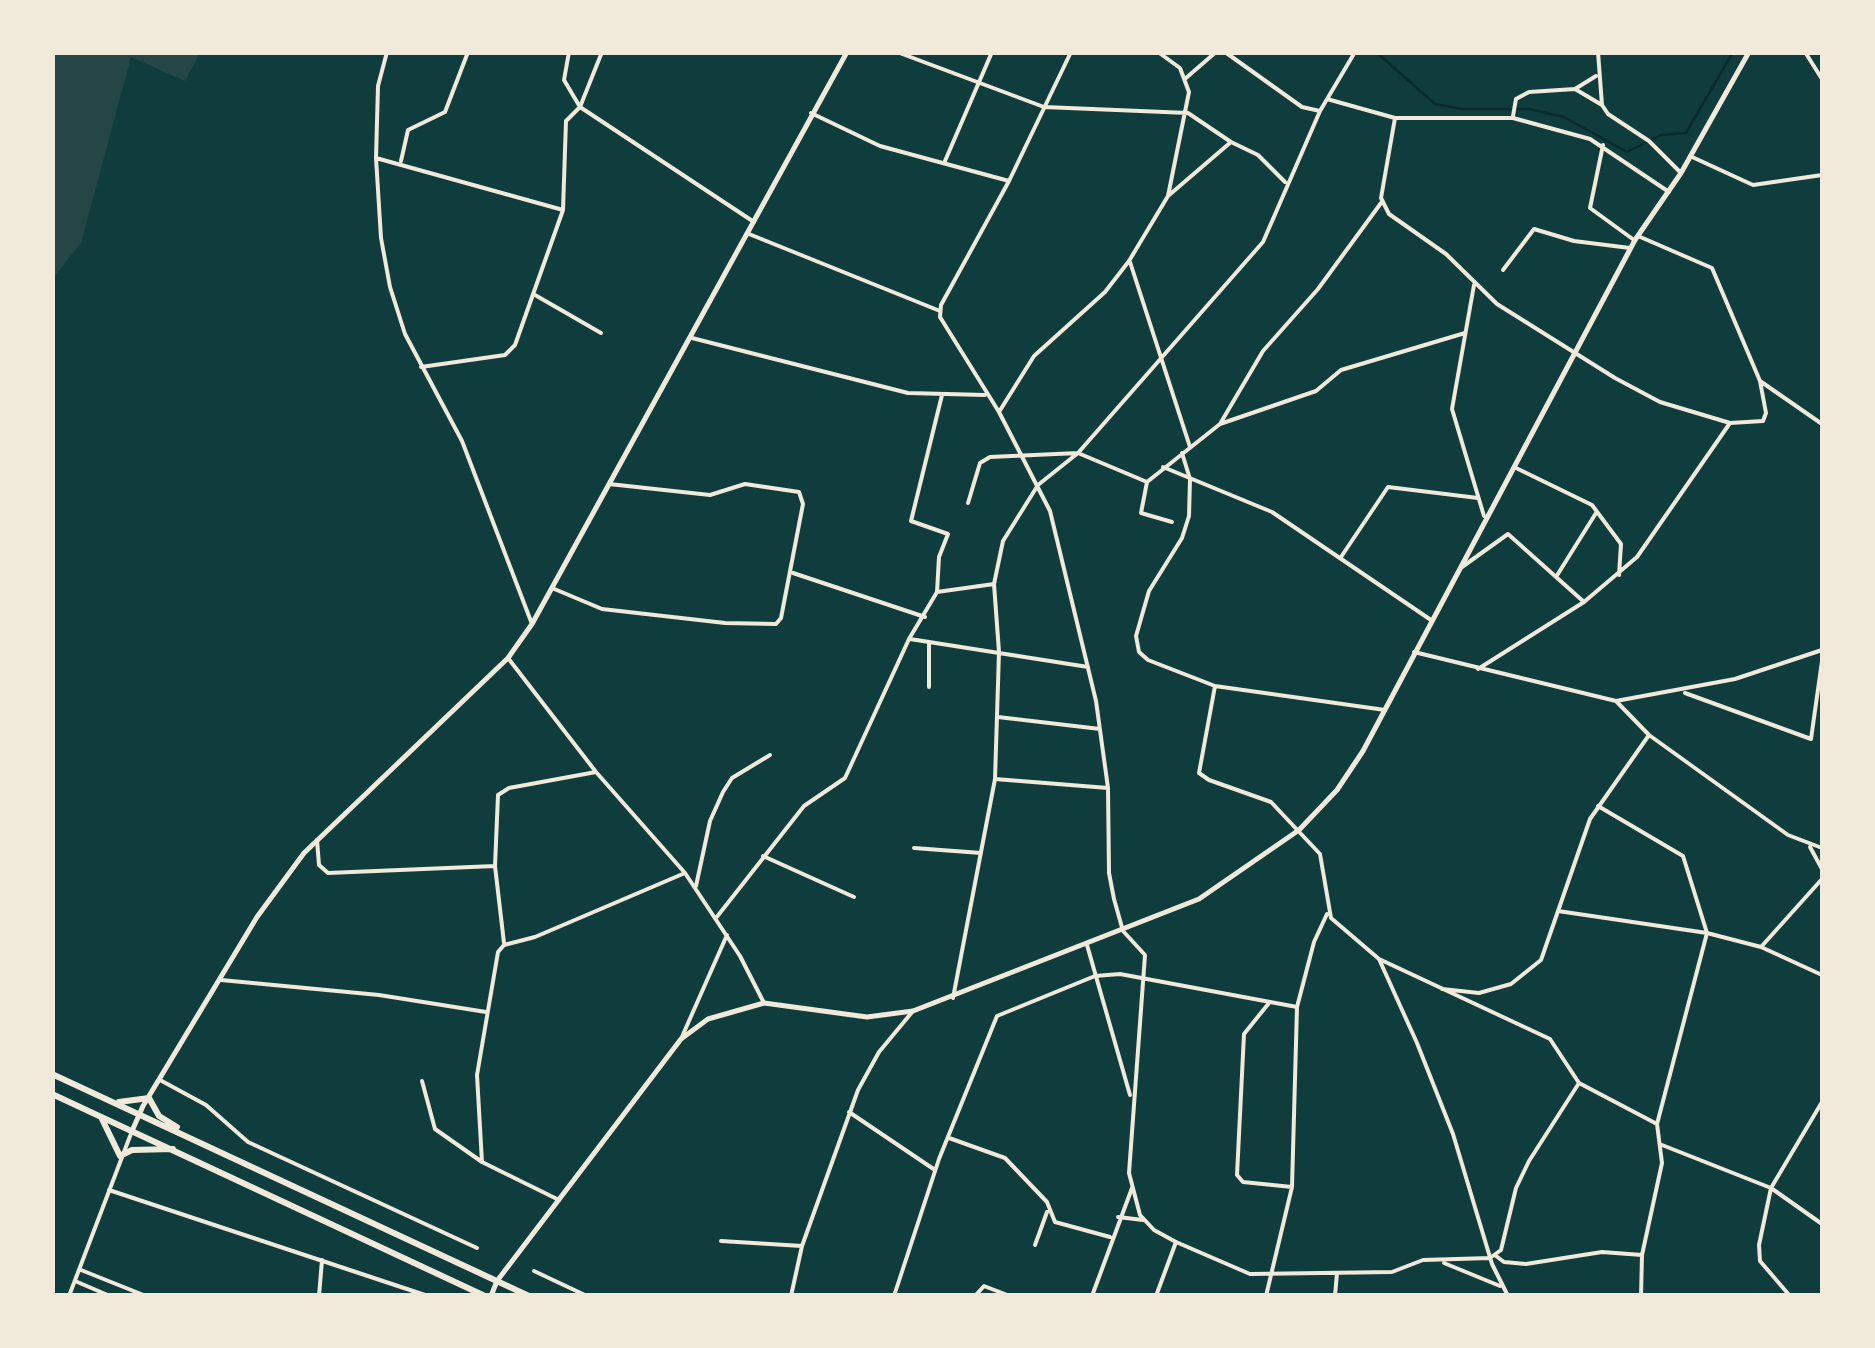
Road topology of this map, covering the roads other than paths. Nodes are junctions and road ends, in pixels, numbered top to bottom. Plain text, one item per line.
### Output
1 (386, 52) edge
2 (468, 52) edge
3 (569, 52) edge
4 (602, 52) edge
5 (847, 52) edge
6 (897, 52) edge
7 (992, 52) edge
8 (1071, 52) edge
9 (1158, 52) edge
10 (1216, 52) edge
11 (1226, 52) edge
12 (1356, 52) edge
13 (1598, 52) edge
14 (1749, 52) edge
15 (1805, 52) edge
16 (1597, 75) junction
17 (1186, 78) junction
18 (1822, 79) edge
19 (978, 80) junction
20 (1575, 89) junction
21 (1327, 99) junction
22 (1602, 105) junction
23 (580, 107) junction
24 (1044, 107) junction
25 (1320, 111) junction
26 (812, 113) junction
27 (1188, 114) junction
28 (1395, 118) junction
29 (1512, 118) junction
30 (1231, 142) junction
31 (1603, 145) junction
32 (1690, 156) junction
33 (376, 158) junction
34 (401, 162) junction
35 (945, 162) junction
36 (1681, 172) junction
37 (1822, 175) edge
38 (1009, 181) junction
39 (1285, 182) junction
40 (1669, 192) junction
41 (1168, 196) junction
42 (1381, 204) junction
43 (563, 210) junction
44 (754, 222) junction
45 (748, 234) junction
46 (1637, 238) junction
47 (1631, 248) junction
48 (1130, 261) junction
49 (1503, 270) dead end
50 (1474, 286) junction
51 (534, 294) junction
52 (940, 311) junction
53 (601, 332) dead end
54 (1465, 333) junction
55 (688, 338) junction
56 (1574, 352) junction
57 (1162, 356) junction
58 (422, 366) junction
59 (1760, 381) junction
60 (942, 395) junction
61 (985, 395) junction
62 (999, 412) junction
63 (1730, 423) junction
64 (1220, 424) junction
65 (1822, 424) edge
66 (1190, 448) junction
67 (1078, 452) junction
68 (1182, 453) junction
69 (1022, 454) junction
70 (1162, 466) junction
71 (1514, 467) junction
72 (1190, 479) junction
73 (1146, 482) junction
74 (609, 484) junction
75 (1038, 485) junction
76 (1480, 498) junction
77 (968, 504) dead end
78 (1597, 512) junction
79 (1484, 516) junction
80 (1172, 522) dead end
81 (1341, 557) junction
82 (1460, 569) junction
83 (793, 573) junction
84 (1619, 576) junction
85 (1556, 577) junction
86 (994, 584) junction
87 (552, 588) junction
88 (937, 592) junction
89 (1584, 602) junction
90 (925, 616) junction
91 (1431, 620) junction
92 (532, 624) junction
93 (909, 639) junction
94 (930, 639) junction
95 (1822, 650) edge
96 (999, 652) junction
97 (1414, 652) junction
98 (508, 658) junction
99 (1822, 660) edge
100 (1088, 667) junction
101 (1478, 669) junction
102 (1215, 686) junction
103 (929, 687) dead end
104 (1682, 692) junction
105 (1616, 701) junction
106 (1385, 710) junction
107 (998, 717) junction
108 (1100, 730) junction
109 (1649, 735) junction
110 (770, 755) dead end
111 (596, 772) junction
112 (995, 779) junction
113 (1108, 788) junction
114 (1598, 806) junction
115 (1299, 830) junction
116 (317, 840) junction
117 (1809, 844) junction
118 (914, 848) dead end
119 (1822, 848) edge
120 (982, 853) junction
121 (763, 856) junction
122 (495, 866) junction
123 (1822, 869) edge
124 (684, 873) junction
125 (1822, 879) edge
126 (695, 888) junction
127 (854, 897) dead end
128 (1558, 911) junction
129 (1328, 912) junction
130 (716, 918) junction
131 (1123, 930) junction
132 (1707, 933) junction
133 (727, 936) junction
134 (1086, 944) junction
135 (504, 945) junction
136 (1761, 947) junction
137 (1379, 960) junction
138 (1822, 975) edge
139 (1095, 976) junction
140 (1146, 976) junction
141 (221, 980) junction
142 (1442, 989) junction
143 (953, 998) junction
144 (1271, 1002) junction
145 (764, 1003) junction
146 (1298, 1008) junction
147 (913, 1011) junction
148 (486, 1012) junction
149 (681, 1039) junction
150 (52, 1074) edge
151 (160, 1079) junction
152 (422, 1081) dead end
153 (1580, 1083) junction
154 (52, 1094) edge
155 (103, 1096) junction
156 (148, 1098) junction
157 (1132, 1099) junction
158 (1822, 1102) edge
159 (848, 1112) junction
160 (139, 1113) junction
161 (100, 1118) junction
162 (1657, 1124) junction
163 (178, 1128) junction
164 (132, 1132) junction
165 (947, 1138) junction
166 (1662, 1145) junction
167 (174, 1149) junction
168 (120, 1156) junction
169 (482, 1162) junction
170 (935, 1170) junction
171 (1132, 1188) junction
172 (1292, 1188) junction
173 (1771, 1188) junction
174 (109, 1190) junction
175 (559, 1200) junction
176 (1048, 1207) junction
177 (1118, 1217) junction
178 (1143, 1220) junction
179 (1822, 1224) edge
180 (1110, 1237) junction
181 (721, 1241) dead end
182 (1176, 1242) junction
183 (1035, 1245) dead end
184 (802, 1246) junction
185 (477, 1248) dead end
186 (1642, 1255) junction
187 (322, 1258) junction
188 (1493, 1258) junction
189 (1440, 1262) junction
190 (79, 1270) junction
191 (534, 1271) dead end
192 (1337, 1273) junction
193 (1271, 1277) junction
194 (75, 1281) junction
195 (497, 1281) junction
196 (1502, 1287) junction
197 (69, 1296) edge
198 (110, 1296) edge
199 (146, 1296) edge
200 (319, 1296) edge
201 (428, 1296) edge
202 (488, 1296) edge
203 (529, 1296) edge
204 (586, 1296) edge
205 (791, 1296) edge
206 (894, 1296) edge
207 (975, 1296) edge
208 (1010, 1296) edge
209 (1092, 1296) edge
210 (1156, 1296) edge
211 (1266, 1296) edge
212 (1335, 1296) edge
213 (1508, 1296) edge
214 (1640, 1296) edge
215 (1790, 1296) edge

1 - 33 street
2 - 34 street
3 - 23 street
4 - 23 street
5 - 26 street
6 - 19 street
7 - 19 street
8 - 24 street
9 - 17 street
10 - 17 street
11 - 25 street
12 - 21 street
13 - 16 street
14 - 32 street
15 - 18 street
16 - 20 street
16 - 22 street
17 - 27 street
19 - 24 street
19 - 35 street
20 - 22 street
20 - 29 street
21 - 25 street
21 - 28 street
22 - 36 street
23 - 43 street
23 - 44 street
24 - 27 street
24 - 38 street
25 - 39 street
26 - 35 street
26 - 44 street
27 - 30 street
27 - 41 street
28 - 29 street
28 - 42 street
29 - 31 street
30 - 39 street
30 - 41 street
31 - 40 street
31 - 46 street
32 - 36 street
32 - 37 street
33 - 34 street
33 - 58 street
34 - 43 street
35 - 38 street
36 - 40 street
38 - 52 street
39 - 57 street
40 - 46 street
41 - 48 street
42 - 50 street
42 - 64 street
43 - 51 street
44 - 45 street
45 - 52 street
45 - 55 street
46 - 47 street
46 - 59 street
47 - 49 street
47 - 56 street
48 - 57 street
48 - 62 street
50 - 54 street
50 - 56 street
51 - 53 street
51 - 58 street
52 - 61 street
54 - 64 street
54 - 76 street
55 - 60 street
55 - 74 street
56 - 63 street
56 - 71 street
57 - 66 street
57 - 67 street
58 - 92 street
59 - 63 street
59 - 65 street
60 - 61 street
60 - 88 street
61 - 62 street
62 - 69 street
63 - 84 street
64 - 66 street
66 - 68 street
67 - 69 street
67 - 73 street
67 - 75 street
68 - 70 street
68 - 72 street
69 - 75 street
69 - 77 street
70 - 72 street
70 - 73 street
71 - 78 street
71 - 79 street
72 - 81 street
72 - 102 street
73 - 80 street
74 - 83 street
74 - 87 street
75 - 86 street
75 - 100 street
76 - 79 street
76 - 81 street
78 - 84 street
78 - 85 street
79 - 82 street
81 - 91 street
82 - 85 street
82 - 91 street
83 - 87 street
83 - 90 street
84 - 89 street
85 - 89 street
86 - 88 street
86 - 96 street
87 - 92 street
88 - 90 street
89 - 101 street
90 - 93 street
91 - 97 street
92 - 98 street
93 - 94 street
93 - 121 street
94 - 96 street
94 - 103 street
95 - 104 street
96 - 100 street
96 - 107 street
97 - 101 street
97 - 106 street
98 - 111 street
98 - 116 street
99 - 104 street
100 - 108 street
101 - 105 street
102 - 106 street
102 - 115 street
104 - 105 street
105 - 109 street
106 - 115 street
107 - 108 street
107 - 112 street
108 - 113 street
109 - 114 street
109 - 117 street
110 - 126 street
111 - 122 street
111 - 124 street
112 - 113 street
112 - 120 street
113 - 131 street
114 - 128 street
114 - 132 street
115 - 129 street
115 - 131 street
116 - 122 street
116 - 141 street
117 - 119 street
117 - 123 street
118 - 120 street
120 - 143 street
121 - 127 street
121 - 130 street
122 - 135 street
124 - 126 street
124 - 135 street
125 - 136 street
126 - 130 street
128 - 132 street
128 - 142 street
129 - 137 street
129 - 146 street
130 - 133 street
131 - 134 street
131 - 140 street
132 - 136 street
132 - 162 street
133 - 145 street
133 - 149 street
134 - 139 street
134 - 143 street
135 - 148 street
136 - 138 street
137 - 142 street
137 - 188 street
139 - 140 street
139 - 157 street
139 - 165 street
140 - 144 street
140 - 157 street
141 - 148 street
141 - 151 street
142 - 153 street
143 - 147 street
144 - 146 street
144 - 172 street
145 - 147 street
145 - 149 street
146 - 172 street
147 - 159 street
148 - 169 street
149 - 175 street
150 - 155 main road
151 - 156 street
151 - 185 street
152 - 169 street
153 - 162 street
153 - 188 street
154 - 161 main road
155 - 156 main road
155 - 160 main road
156 - 160 street
156 - 163 main road
157 - 171 street
158 - 173 street
159 - 170 street
159 - 184 street
160 - 163 main road
160 - 164 street
161 - 164 main road
161 - 168 main road
162 - 166 street
163 - 195 main road
164 - 167 main road
164 - 168 street
165 - 170 street
165 - 176 street
166 - 173 street
166 - 186 street
167 - 168 main road
167 - 202 main road
168 - 174 street
169 - 175 street
170 - 206 street
171 - 177 street
171 - 178 street
172 - 193 street
173 - 179 street
173 - 215 street
174 - 187 street
174 - 190 street
175 - 195 street
176 - 180 street
176 - 183 street
177 - 178 street
177 - 180 street
178 - 182 street
180 - 209 street
181 - 184 street
182 - 193 street
182 - 210 street
184 - 205 street
186 - 188 street
186 - 214 street
187 - 200 street
187 - 201 street
188 - 189 street
188 - 196 street
189 - 192 street
189 - 196 street
190 - 194 street
190 - 199 street
191 - 204 street
192 - 193 street
192 - 212 street
193 - 211 street
194 - 197 street
194 - 198 street
195 - 202 street
195 - 203 main road
196 - 213 street
207 - 208 street

